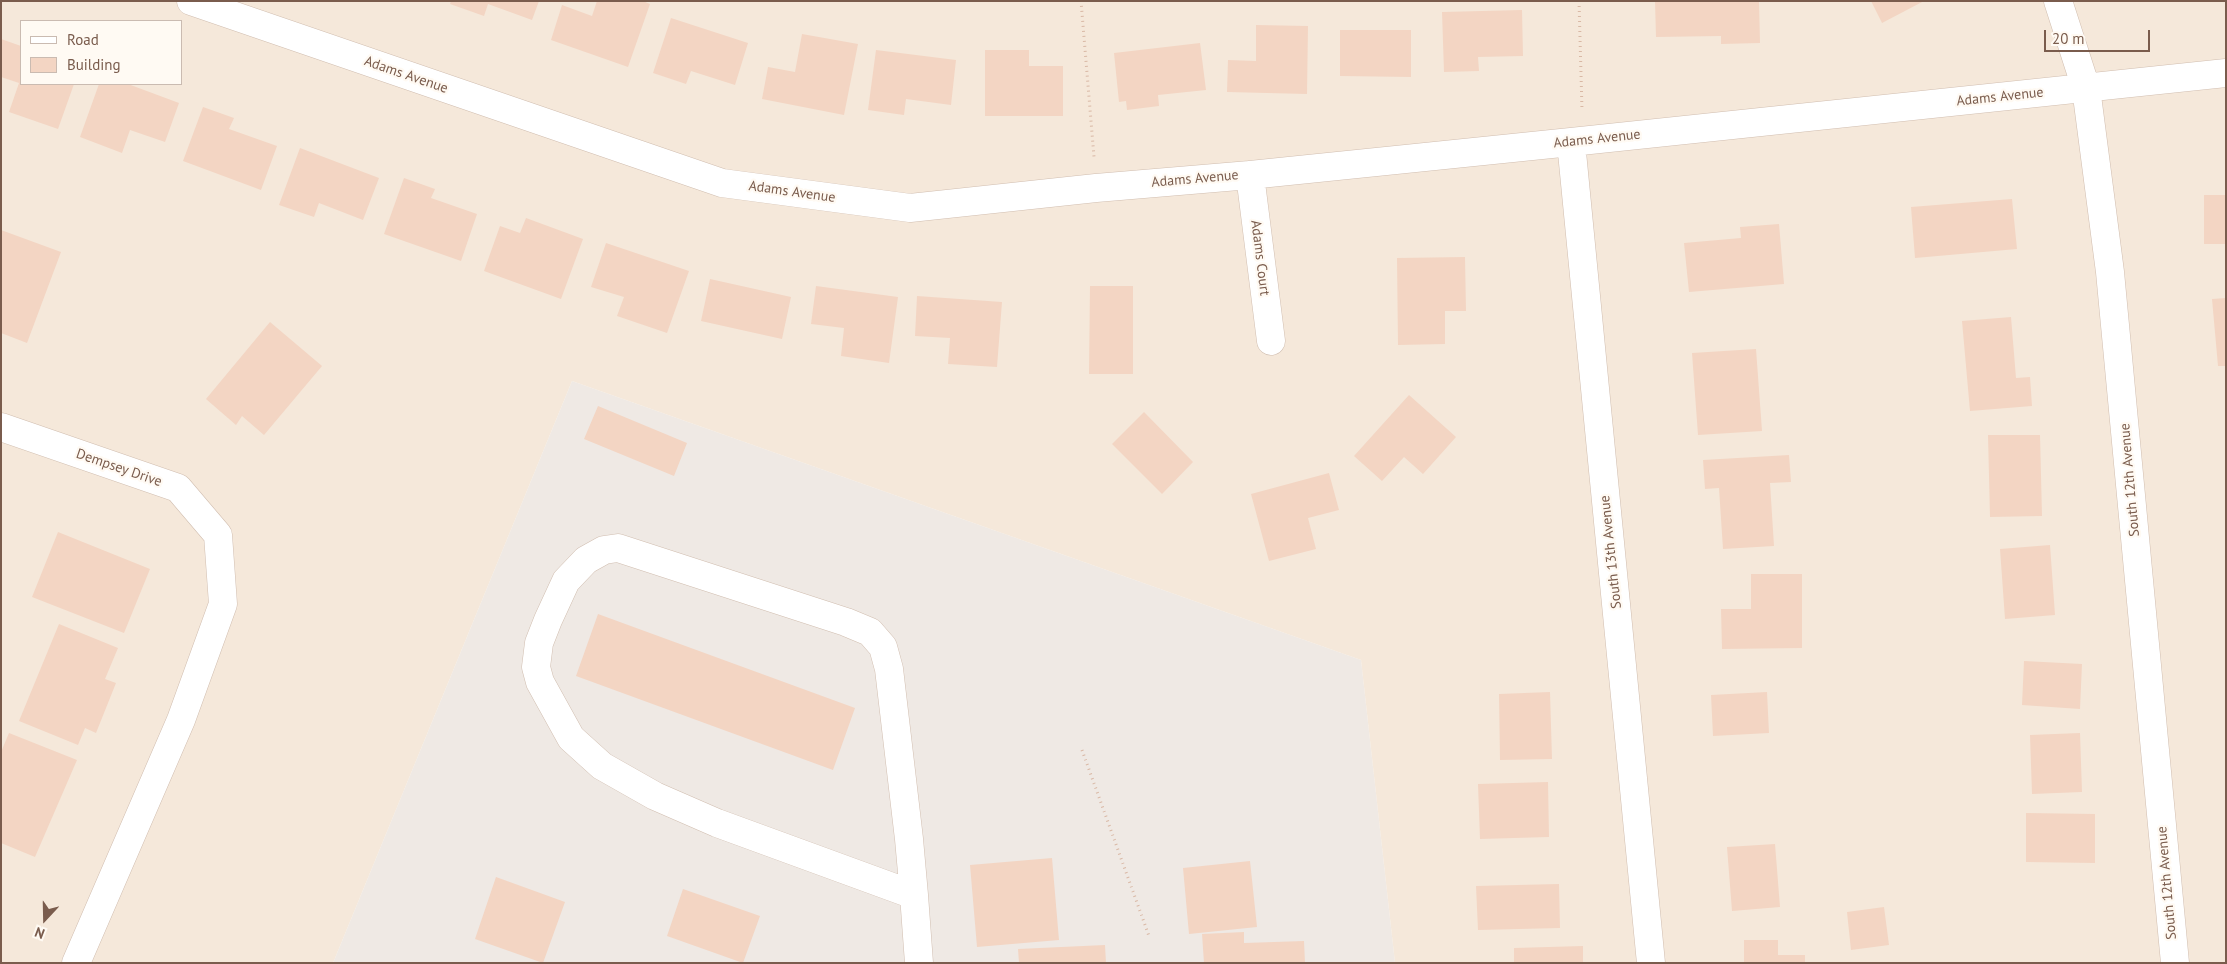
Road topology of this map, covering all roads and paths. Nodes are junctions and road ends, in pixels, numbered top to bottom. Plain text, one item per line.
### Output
1 (191, 1) edge
2 (1081, 1) edge
3 (1579, 1) edge
4 (2058, 1) edge
5 (236, 9) edge
6 (2226, 73) edge
7 (2086, 88) junction
8 (1577, 141) junction
9 (1250, 175) junction
10 (1096, 188) junction
11 (1270, 341) dead end
12 (1, 427) edge
13 (1082, 750) dead end
14 (914, 895) junction
15 (1149, 936) dead end
16 (76, 963) edge
17 (919, 963) edge
18 (1651, 963) edge
19 (2175, 963) edge

1 - 5 street, Adams Avenue
2 - 10 path
3 - 8 path
4 - 7 street, South 12th Avenue
5 - 10 street, Adams Avenue
6 - 7 street, Adams Avenue
7 - 8 street, Adams Avenue
7 - 19 street, South 12th Avenue
8 - 9 street, Adams Avenue
8 - 18 street, South 13th Avenue
9 - 10 street, Adams Avenue
9 - 11 street, Adams Court
12 - 16 street, Dempsey Drive
13 - 15 path
14 - 14 street
14 - 17 street

